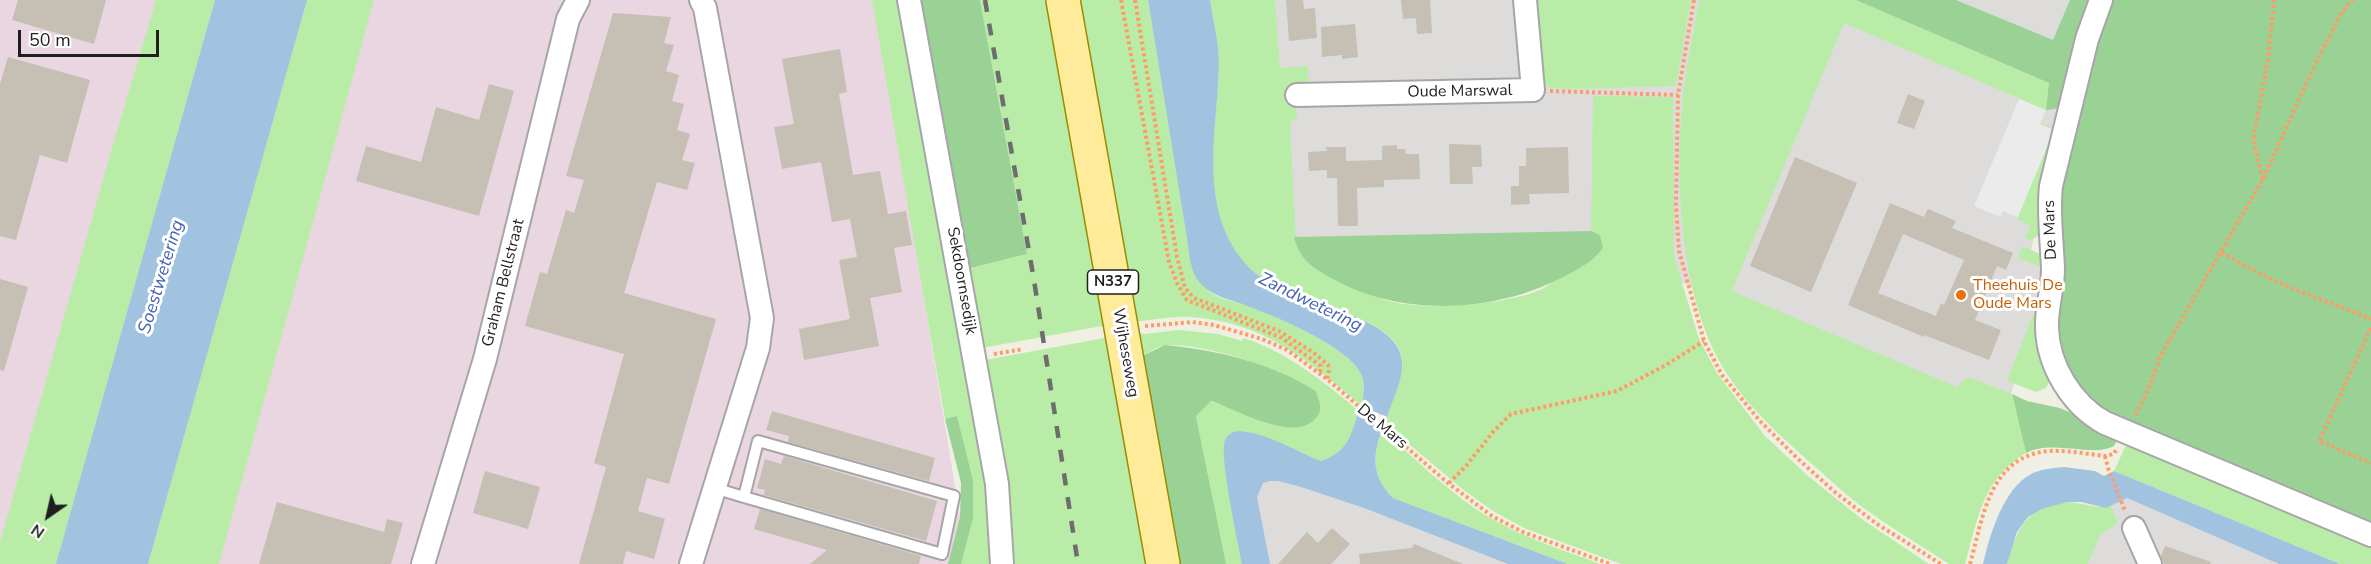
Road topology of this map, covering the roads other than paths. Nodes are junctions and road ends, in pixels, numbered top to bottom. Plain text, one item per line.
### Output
1 (578, 0) edge
2 (701, 0) edge
3 (909, 0) edge
4 (1062, 0) edge
5 (1525, 0) edge
6 (2102, 0) edge
7 (1297, 95) dead end
8 (714, 489) junction
9 (744, 497) junction
10 (2134, 528) dead end
11 (2371, 535) edge
12 (423, 564) edge
13 (691, 564) edge
14 (1002, 564) edge
15 (1163, 564) edge
16 (2150, 564) edge

1 - 12 street, Graham Bellstraat
2 - 8 street
3 - 14 street, Sekdoornsedijk
4 - 15 main road, Wijheseweg / N337
5 - 7 street, Oude Marswal
6 - 11 street, De Mars
8 - 9 lane
8 - 13 street
9 - 9 lane
10 - 16 street

